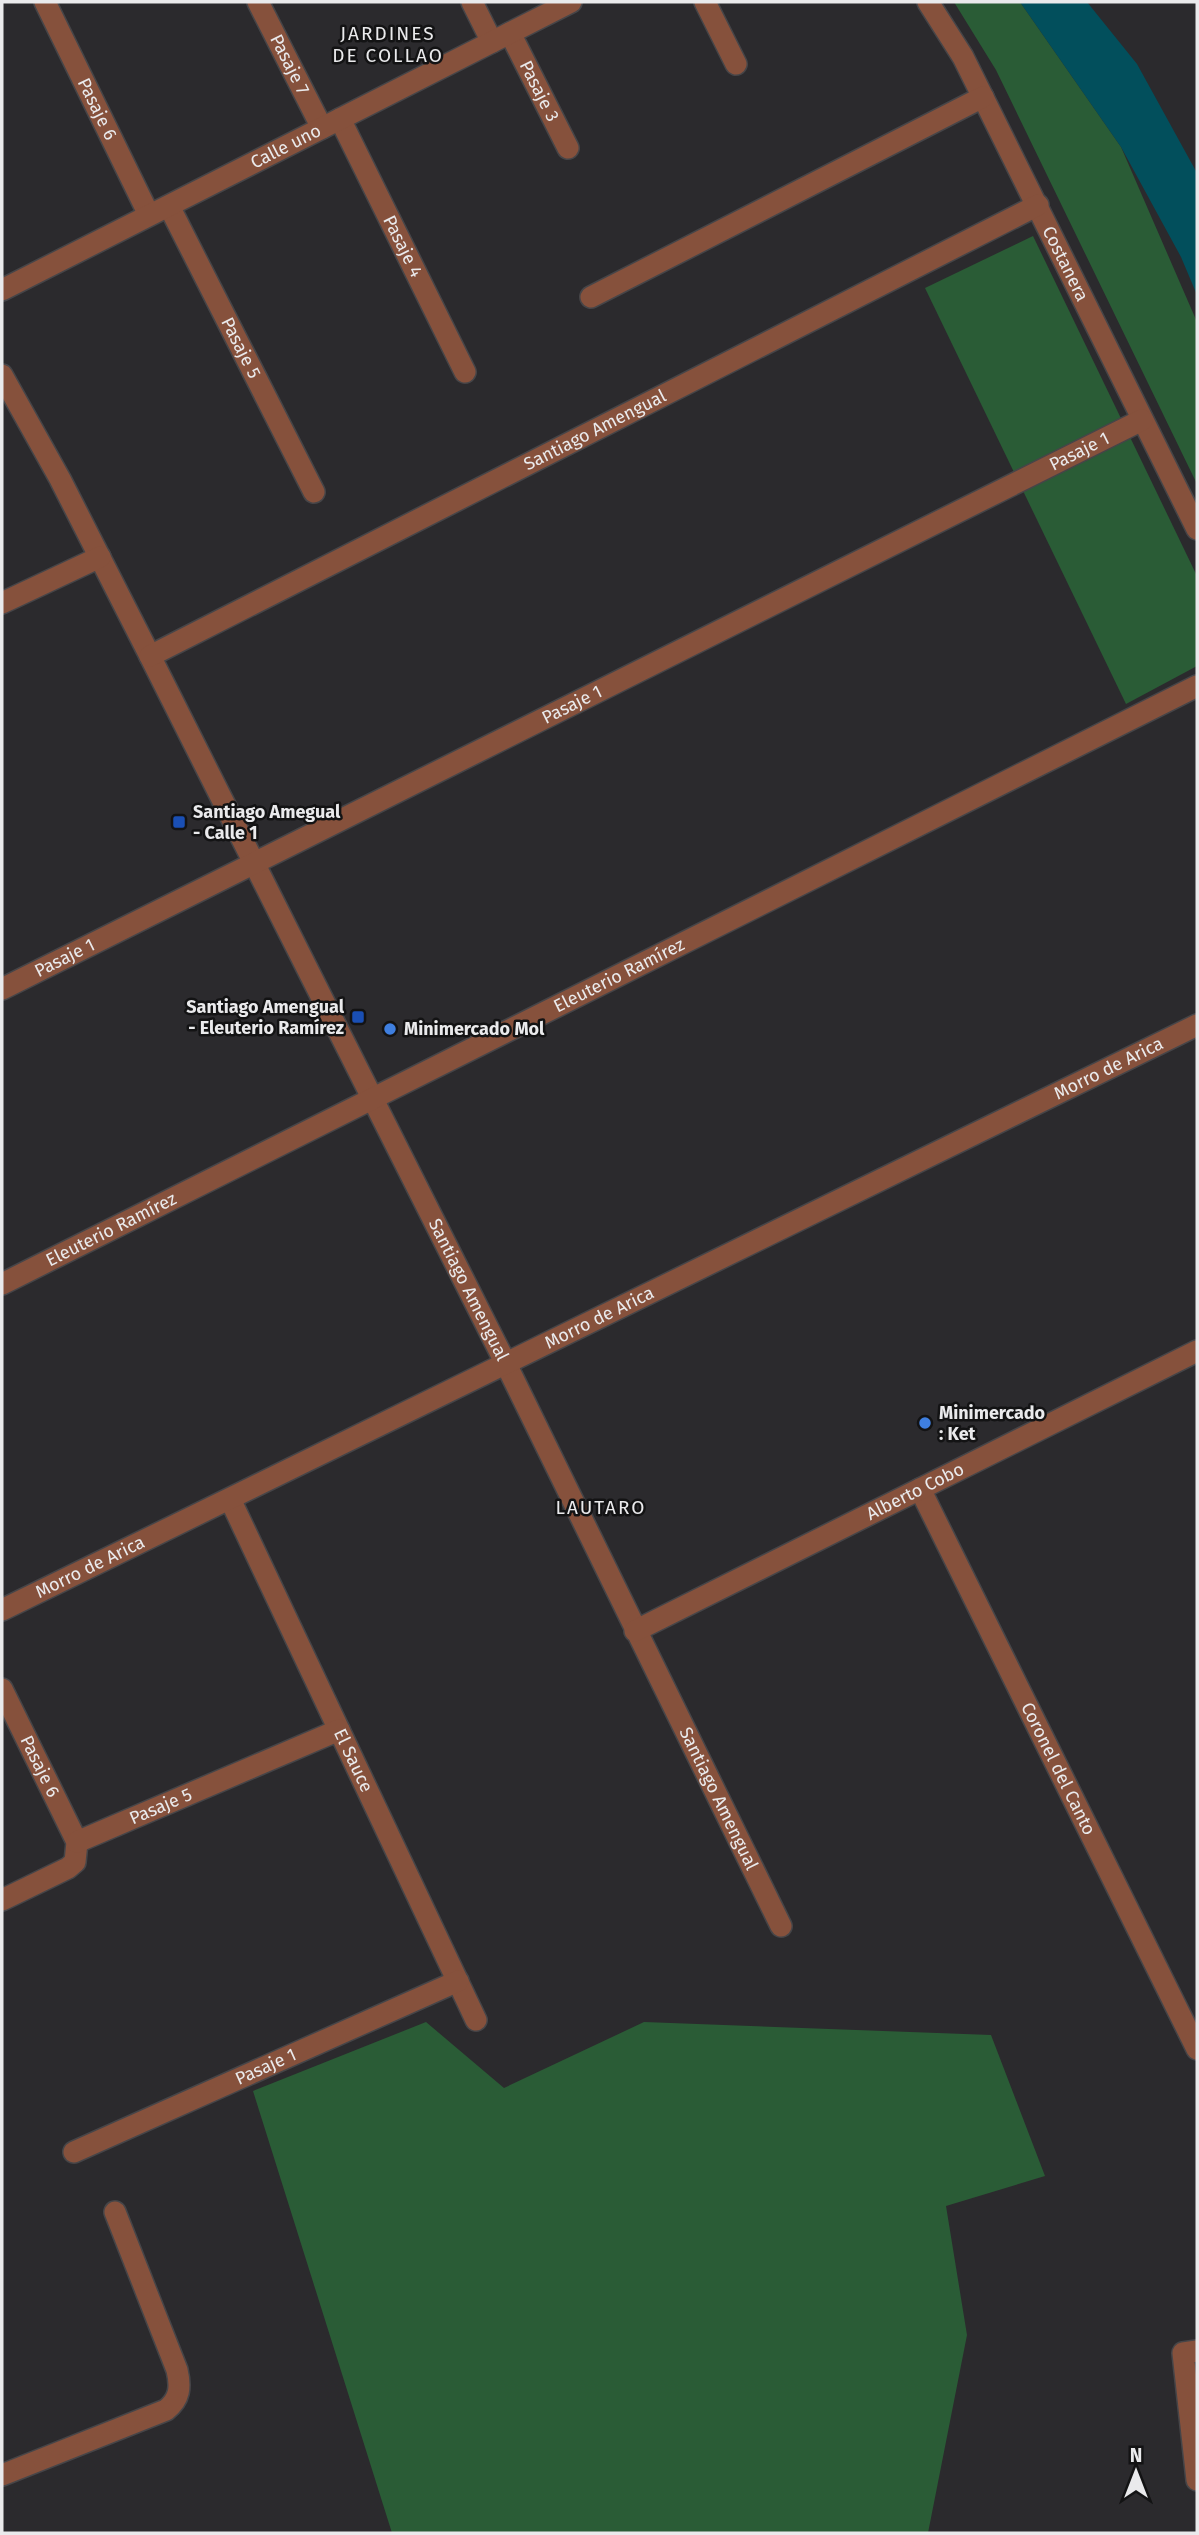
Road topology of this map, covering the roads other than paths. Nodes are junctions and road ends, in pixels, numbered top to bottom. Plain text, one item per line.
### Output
1 (45, 2) edge
2 (258, 2) edge
3 (472, 2) edge
4 (571, 2) edge
5 (705, 2) edge
6 (928, 2) edge
7 (501, 38) junction
8 (736, 64) dead end
9 (983, 97) junction
10 (331, 124) junction
11 (568, 148) dead end
12 (1038, 205) junction
13 (169, 206) junction
14 (149, 215) junction
15 (2, 290) edge
16 (591, 298) dead end
17 (465, 372) dead end
18 (2, 374) edge
19 (1142, 420) junction
20 (314, 492) dead end
21 (1197, 529) edge
22 (100, 557) junction
23 (2, 603) edge
24 (150, 656) junction
25 (1197, 686) edge
26 (254, 863) junction
27 (2, 989) edge
28 (1197, 1025) edge
29 (371, 1098) junction
30 (2, 1284) edge
31 (1195, 1357) edge
32 (506, 1364) junction
33 (920, 1489) junction
34 (230, 1499) junction
35 (2, 1610) edge
36 (635, 1630) junction
37 (2, 1689) edge
38 (339, 1730) junction
39 (77, 1842) junction
40 (2, 1900) edge
41 (781, 1926) dead end
42 (458, 1981) junction
43 (476, 2020) dead end
44 (1197, 2049) edge
45 (74, 2152) dead end
46 (115, 2212) dead end
47 (1190, 2352) edge
48 (2, 2475) edge
49 (1197, 2480) edge

1 - 14 street, Pasaje 6
2 - 10 street, Pasaje 7
3 - 7 street, Pasaje 3
4 - 7 street, Calle uno
5 - 8 street
6 - 9 street, Costanera
7 - 10 street, Calle uno
7 - 11 street, Pasaje 3
9 - 12 street, Costanera
9 - 16 street
10 - 13 street, Calle uno
10 - 17 street, Pasaje 4
12 - 19 street, Costanera
12 - 24 street, Santiago Amengual
13 - 14 street, Calle uno
13 - 20 street, Pasaje 5
14 - 15 street, Calle uno
18 - 22 street, Santiago Amengual
19 - 21 street, Costanera
19 - 26 street, Pasaje 1
22 - 23 street
22 - 24 street, Santiago Amengual
24 - 26 street, Santiago Amengual
25 - 29 street, Eleuterio Ramírez
26 - 27 street, Pasaje 1
26 - 29 street, Santiago Amengual
28 - 32 street, Morro de Arica
29 - 30 street, Eleuterio Ramírez
29 - 32 street, Santiago Amengual
31 - 33 street, Alberto Cobo
32 - 34 street, Morro de Arica
32 - 36 street, Santiago Amengual
33 - 36 street, Alberto Cobo
33 - 44 street, Coronel del Canto
34 - 35 street, Morro de Arica
34 - 38 street, El Sauce
36 - 41 street, Santiago Amengual
37 - 39 street, Pasaje 6
38 - 39 street, Pasaje 5
38 - 42 street, El Sauce
39 - 40 street
42 - 43 street, El Sauce
42 - 45 street, Pasaje 1
46 - 48 street
47 - 49 street

